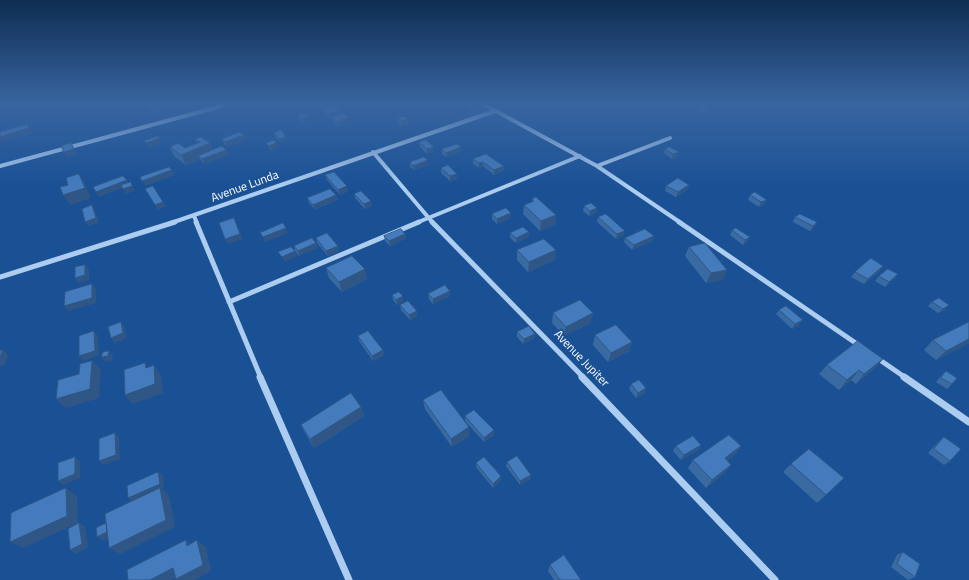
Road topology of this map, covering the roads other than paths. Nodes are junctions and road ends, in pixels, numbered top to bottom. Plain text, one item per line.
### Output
1 (129, 131) edge
2 (436, 131) edge
3 (533, 131) edge
4 (670, 138) dead end
5 (373, 152) junction
6 (580, 156) junction
7 (0, 166) edge
8 (597, 166) junction
9 (194, 216) junction
10 (428, 218) junction
11 (0, 277) edge
12 (229, 302) junction
13 (867, 351) edge
14 (875, 357) edge
15 (969, 422) edge
16 (349, 580) edge
17 (775, 580) edge

1 - 7 street
2 - 5 street, Avenue Lunda
3 - 6 street
4 - 8 street
5 - 9 street, Avenue Lunda
5 - 10 street, Avenue Jupiter
6 - 8 street
6 - 10 street
8 - 13 street
9 - 11 street, Avenue Lunda
9 - 12 street
10 - 12 street
10 - 17 street, Avenue Jupiter
12 - 16 street
14 - 15 street

